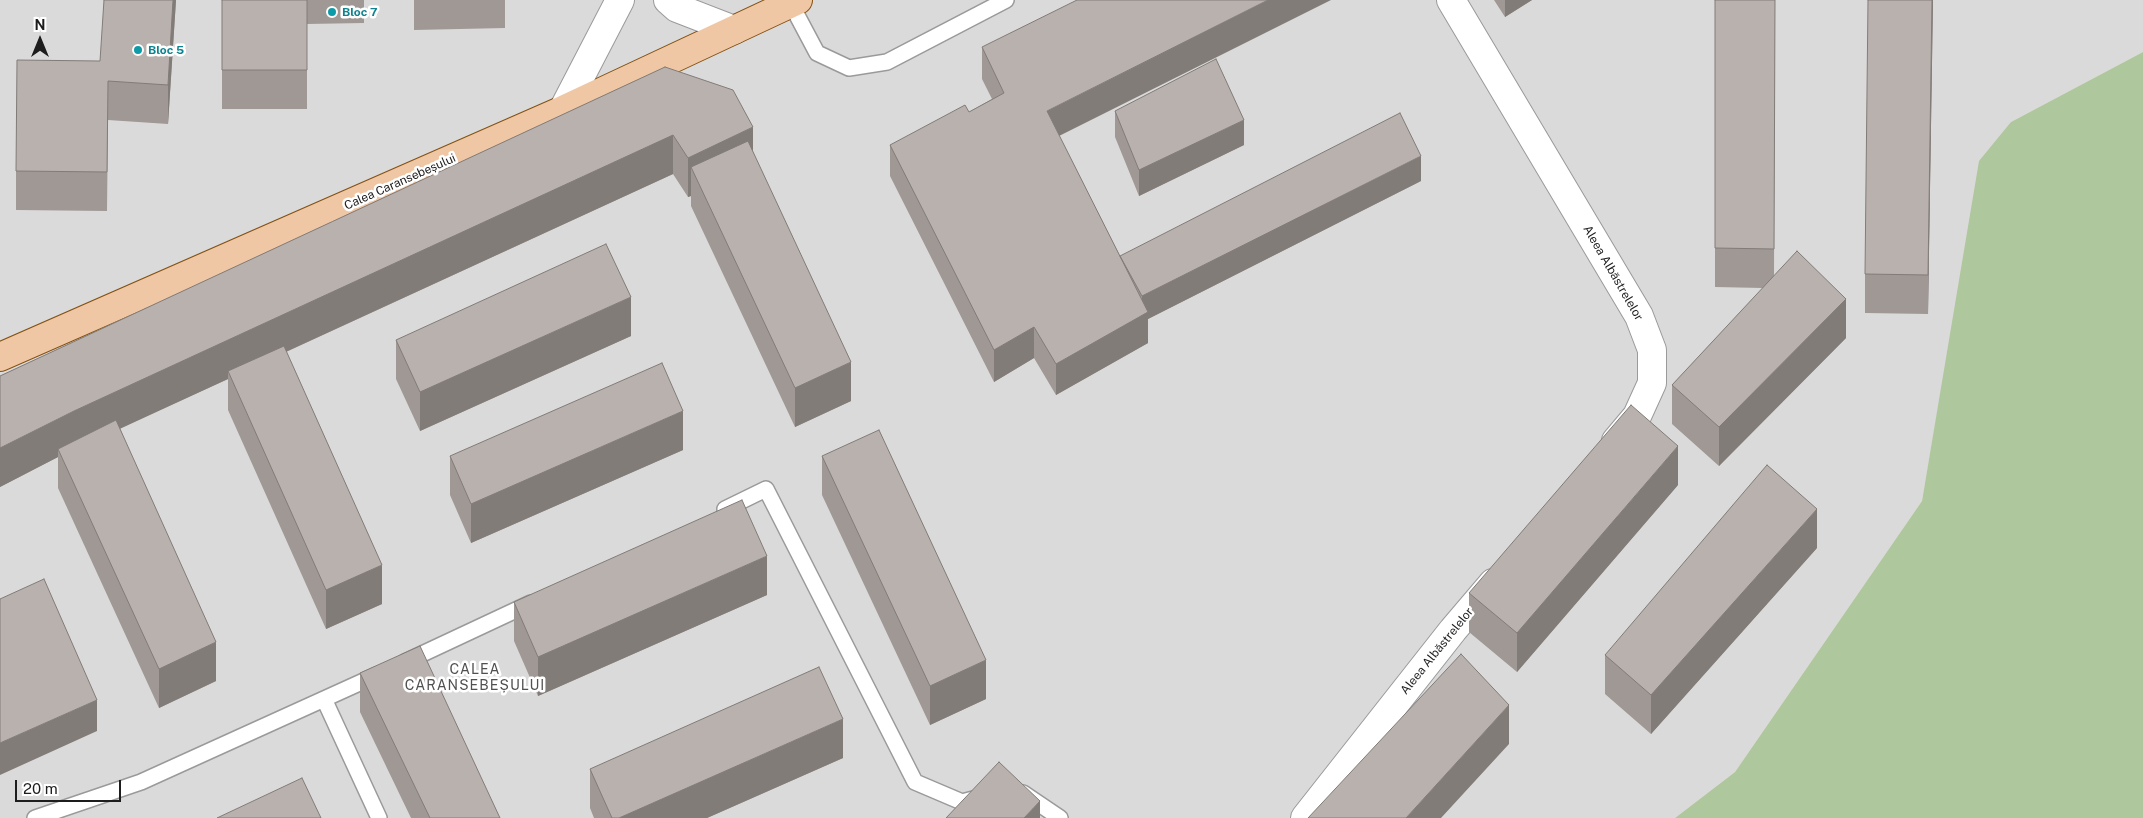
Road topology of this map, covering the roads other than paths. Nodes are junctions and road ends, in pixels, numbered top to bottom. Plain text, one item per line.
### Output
1 (620, 0) edge
2 (668, 0) edge
3 (1006, 0) edge
4 (1451, 0) edge
5 (794, 2) edge
6 (734, 30) junction
7 (563, 110) junction
8 (0, 357) edge
9 (1599, 460) edge
10 (714, 515) edge
11 (1510, 564) edge
12 (548, 595) edge
13 (324, 699) junction
14 (35, 818) edge
15 (379, 818) edge
16 (1060, 818) edge
17 (1305, 818) edge

1 - 7 street
2 - 6 street
3 - 5 lane
4 - 9 street, Aleea Albăstrelelor
5 - 6 main road, Calea Caransebeșului
6 - 7 main road, Calea Caransebeșului
7 - 8 main road, Calea Caransebeșului
10 - 16 lane
11 - 17 street, Aleea Albăstrelelor
12 - 13 lane
13 - 14 lane
13 - 15 lane

